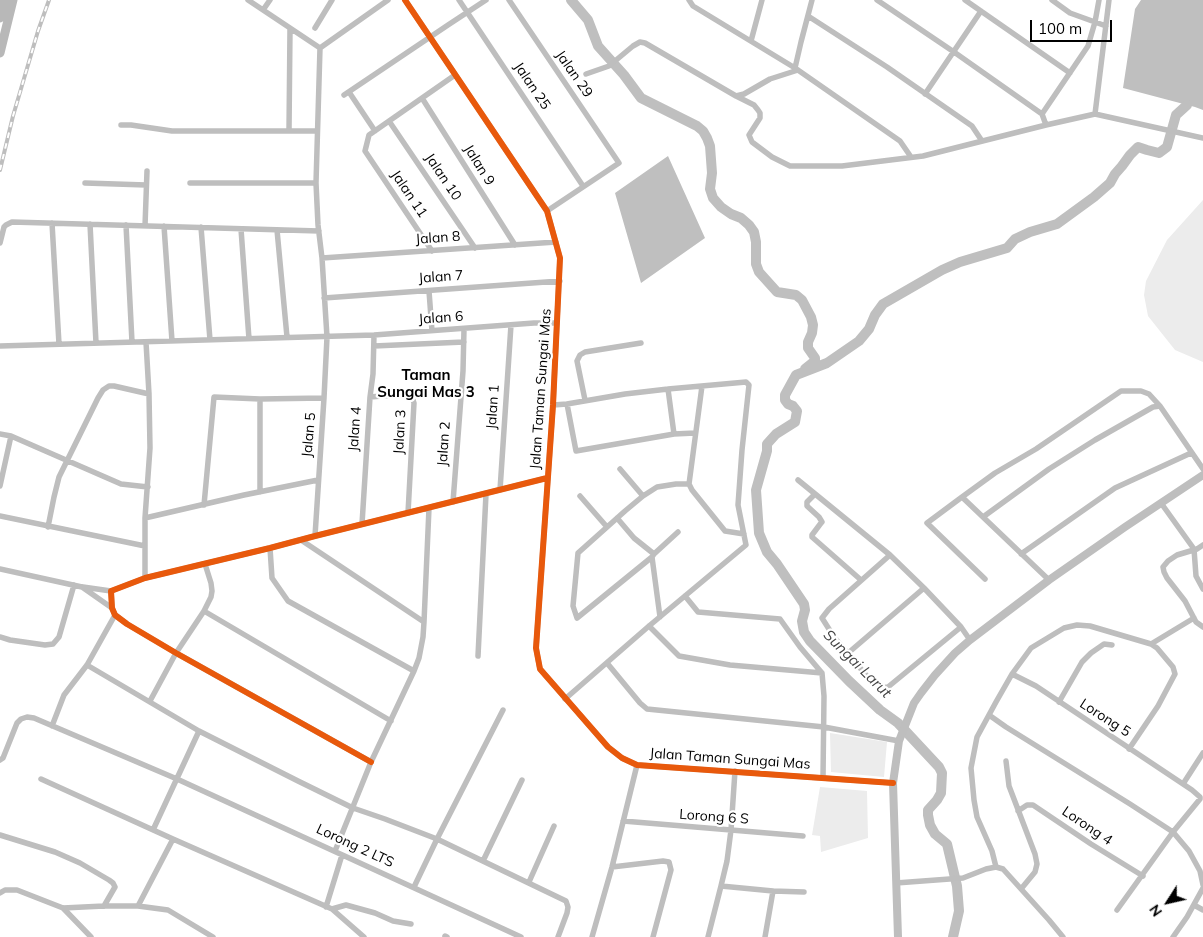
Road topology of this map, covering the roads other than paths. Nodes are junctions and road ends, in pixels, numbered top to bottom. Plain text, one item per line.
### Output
1 (4, 0) edge
2 (13, 0) edge
3 (248, 0) edge
4 (270, 0) edge
5 (332, 0) edge
6 (388, 0) edge
7 (405, 0) edge
8 (459, 0) edge
9 (486, 0) edge
10 (509, 0) edge
11 (689, 0) edge
12 (762, 0) edge
13 (812, 0) edge
14 (877, 0) edge
15 (965, 0) edge
16 (1052, 0) edge
17 (1099, 0) edge
18 (1109, 0) edge
19 (263, 10) junction
20 (467, 12) junction
21 (981, 12) junction
22 (808, 16) junction
23 (0, 18) edge
24 (1095, 22) junction
25 (1106, 26) junction
26 (314, 28) dead end
27 (290, 29) junction
28 (430, 37) junction
29 (751, 41) junction
30 (320, 48) junction
31 (954, 52) junction
32 (0, 54) edge
33 (797, 69) junction
34 (1070, 73) junction
35 (586, 74) dead end
36 (455, 75) junction
37 (925, 94) junction
38 (736, 96) junction
39 (422, 98) junction
40 (1042, 114) junction
41 (1095, 114) junction
42 (390, 121) junction
43 (121, 125) dead end
44 (1046, 125) junction
45 (289, 131) junction
46 (317, 131) junction
47 (374, 131) junction
48 (1203, 138) edge
49 (982, 142) junction
50 (911, 157) junction
51 (147, 171) dead end
52 (84, 183) dead end
53 (190, 183) dead end
54 (316, 183) junction
55 (146, 185) junction
56 (583, 186) junction
57 (547, 211) junction
58 (52, 223) junction
59 (90, 224) junction
60 (126, 225) junction
61 (145, 226) junction
62 (164, 226) junction
63 (201, 227) junction
64 (241, 229) junction
65 (278, 230) junction
66 (319, 231) junction
67 (556, 242) junction
68 (0, 243) edge
69 (515, 245) junction
70 (475, 248) junction
71 (432, 251) junction
72 (322, 258) junction
73 (560, 281) junction
74 (429, 290) junction
75 (324, 298) junction
76 (558, 323) junction
77 (511, 325) junction
78 (464, 329) junction
79 (432, 331) junction
80 (374, 336) junction
81 (327, 337) junction
82 (287, 338) junction
83 (249, 339) junction
84 (210, 340) junction
85 (172, 341) junction
86 (132, 342) junction
87 (146, 342) junction
88 (464, 342) junction
89 (96, 343) junction
90 (642, 343) dead end
91 (59, 344) junction
92 (374, 346) junction
93 (0, 348) edge
94 (702, 386) junction
95 (668, 388) junction
96 (149, 394) junction
97 (370, 397) junction
98 (324, 398) junction
99 (260, 399) junction
100 (585, 400) junction
101 (567, 404) junction
102 (553, 405) junction
103 (1160, 406) junction
104 (695, 433) junction
105 (0, 434) edge
106 (674, 434) junction
107 (11, 436) junction
108 (1191, 453) junction
109 (67, 460) junction
110 (620, 469) dead end
111 (1203, 469) edge
112 (1203, 475) edge
113 (547, 478) junction
114 (318, 480) junction
115 (798, 480) dead end
116 (689, 484) junction
117 (0, 486) edge
118 (148, 487) junction
119 (500, 490) junction
120 (260, 492) junction
121 (486, 494) junction
122 (815, 494) junction
123 (580, 496) dead end
124 (643, 496) junction
125 (962, 497) junction
126 (453, 502) junction
127 (1161, 503) junction
128 (204, 505) junction
129 (430, 508) junction
130 (408, 513) junction
131 (0, 516) edge
132 (983, 517) junction
133 (146, 518) junction
134 (617, 518) junction
135 (362, 524) junction
136 (48, 527) junction
137 (607, 527) junction
138 (678, 532) dead end
139 (744, 534) junction
140 (315, 536) junction
141 (301, 540) junction
142 (1203, 545) edge
143 (146, 546) junction
144 (270, 548) junction
145 (1194, 550) junction
146 (1021, 554) junction
147 (653, 555) junction
148 (890, 555) junction
149 (205, 564) junction
150 (0, 569) edge
151 (145, 578) junction
152 (985, 579) dead end
153 (861, 580) junction
154 (1049, 580) junction
155 (74, 585) junction
156 (82, 587) junction
157 (924, 588) junction
158 (1203, 589) edge
159 (111, 591) junction
160 (685, 596) junction
161 (112, 608) junction
162 (204, 611) junction
163 (115, 615) junction
164 (660, 616) junction
165 (1194, 618) junction
166 (424, 622) junction
167 (649, 626) junction
168 (961, 627) junction
169 (1203, 627) edge
170 (0, 637) edge
171 (970, 640) junction
172 (1152, 644) junction
173 (1112, 645) dead end
174 (176, 653) junction
175 (847, 654) junction
176 (478, 656) dead end
177 (607, 663) junction
178 (87, 665) junction
179 (414, 672) junction
180 (822, 673) junction
181 (1012, 674) junction
182 (565, 699) junction
183 (150, 701) junction
184 (1059, 702) junction
185 (503, 710) dead end
186 (989, 715) junction
187 (391, 721) junction
188 (52, 726) junction
189 (824, 727) junction
190 (199, 731) junction
191 (899, 741) junction
192 (1129, 749) junction
193 (1203, 753) edge
194 (0, 760) edge
195 (1006, 761) dead end
196 (371, 762) junction
197 (637, 765) junction
198 (735, 771) junction
199 (823, 778) junction
200 (42, 779) dead end
201 (178, 779) junction
202 (522, 780) dead end
203 (893, 783) junction
204 (1183, 784) junction
205 (353, 808) junction
206 (1018, 811) junction
207 (623, 822) junction
208 (554, 826) dead end
209 (153, 830) junction
210 (731, 830) junction
211 (1173, 832) junction
212 (0, 835) edge
213 (803, 836) dead end
214 (173, 840) junction
215 (437, 840) junction
216 (336, 851) junction
217 (342, 855) junction
218 (484, 861) junction
219 (996, 866) junction
220 (612, 867) junction
221 (1143, 876) junction
222 (529, 882) junction
223 (896, 883) junction
224 (721, 886) junction
225 (1203, 886) edge
226 (414, 887) junction
227 (1021, 888) junction
228 (773, 891) junction
229 (804, 892) dead end
230 (0, 893) edge
231 (1194, 905) junction
232 (104, 906) junction
233 (138, 906) junction
234 (326, 907) junction
235 (63, 908) junction
236 (332, 910) junction
237 (1118, 910) dead end
238 (1203, 910) edge
239 (411, 924) dead end
240 (91, 937) edge
241 (213, 937) edge
242 (364, 937) edge
243 (521, 937) edge
244 (558, 937) edge
245 (592, 937) edge
246 (654, 937) edge
247 (708, 937) edge
248 (765, 937) edge
249 (898, 937) edge
250 (1063, 937) edge
251 (1173, 937) edge

1 - 23 main road
2 - 32 main road
3 - 19 street
4 - 19 street
5 - 26 street
6 - 30 street
7 - 28 street, Jalan Taman Sungai Mas
8 - 20 street, Jalan 25
9 - 20 street
10 - 56 street, Jalan 29
11 - 29 street
12 - 29 street
13 - 22 street
14 - 31 street
15 - 21 street
16 - 24 street
17 - 24 street
18 - 25 street
19 - 27 street
20 - 28 street
20 - 56 street, Jalan 25
21 - 31 street
21 - 34 street
22 - 33 street
22 - 37 street
24 - 25 street
24 - 34 street
25 - 41 street
27 - 30 street
27 - 45 street
28 - 36 street, Jalan Taman Sungai Mas
28 - 47 street
29 - 33 street
30 - 46 street, Jalan 5
31 - 37 street
31 - 40 street
33 - 38 street
33 - 50 street
34 - 40 street
35 - 38 street
36 - 39 street
36 - 57 street, Jalan Taman Sungai Mas
37 - 49 street
38 - 50 street
39 - 42 street
39 - 69 street, Jalan 9
40 - 44 street
41 - 44 street
41 - 48 street
42 - 47 street
42 - 70 street, Jalan 10
43 - 45 street
44 - 49 street
45 - 46 street
46 - 54 street, Jalan 5
47 - 71 street, Jalan 11
49 - 50 street
51 - 55 street
52 - 55 street
53 - 54 street
54 - 66 street, Jalan 5
55 - 61 street
56 - 57 street
57 - 67 street, Jalan Taman Sungai Mas
58 - 59 street
58 - 68 street
58 - 91 street
59 - 60 street
59 - 89 street
60 - 61 street
60 - 86 street
61 - 62 street
62 - 63 street
62 - 85 street
63 - 64 street
63 - 84 street
64 - 65 street
64 - 83 street
65 - 66 street
65 - 82 street
66 - 72 street, Jalan 5
67 - 69 street, Jalan 8
67 - 73 street, Jalan Taman Sungai Mas
69 - 70 street, Jalan 8
70 - 71 street, Jalan 8
71 - 72 street, Jalan 8
72 - 75 street, Jalan 5
73 - 74 street, Jalan 7
73 - 76 street, Jalan Taman Sungai Mas
74 - 75 street, Jalan 7
74 - 79 street
75 - 81 street, Jalan 5
76 - 77 street, Jalan 6
76 - 102 street, Jalan Taman Sungai Mas
77 - 78 street, Jalan 6
77 - 119 street, Jalan 1
78 - 79 street, Jalan 6
78 - 88 street, Jalan 2
79 - 80 street, Jalan 6
80 - 81 street, Jalan 6
80 - 92 street, Jalan 4
81 - 82 street, Jalan 6
81 - 98 street, Jalan 5
82 - 83 street, Jalan 6
83 - 84 street, Jalan 6
84 - 85 street, Jalan 6
85 - 87 street, Jalan 6
86 - 87 street, Jalan 6
86 - 89 street, Jalan 6
87 - 96 street
88 - 92 street
88 - 126 street, Jalan 2
89 - 91 street, Jalan 6
90 - 100 street
91 - 93 street, Jalan 6
92 - 97 street, Jalan 4
94 - 95 street
94 - 104 street
94 - 139 street
95 - 100 street
95 - 106 street
96 - 109 street
96 - 118 street
97 - 130 street, Jalan 3
97 - 135 street, Jalan 4
98 - 99 street
98 - 114 street, Jalan 5
99 - 120 street
99 - 128 street
100 - 101 street
101 - 102 street
101 - 106 street
102 - 113 street, Jalan Taman Sungai Mas
103 - 108 street
103 - 125 street
103 - 132 street
104 - 106 street
104 - 116 street
105 - 107 street
107 - 109 street
107 - 117 street
108 - 111 street
108 - 146 street
109 - 118 street
109 - 136 street
110 - 124 street
112 - 127 street
113 - 119 street
113 - 182 street, Jalan Taman Sungai Mas
114 - 120 street
114 - 140 street, Jalan 5
115 - 122 street
116 - 124 street
116 - 139 street
118 - 133 street
119 - 121 street
120 - 128 street
121 - 126 street
121 - 176 street
122 - 148 street
122 - 153 street
123 - 137 street
124 - 134 street
125 - 132 street
125 - 152 street
126 - 129 street
127 - 145 street
127 - 154 street
128 - 133 street
129 - 130 street
129 - 166 street
130 - 135 street
131 - 136 street
132 - 146 street
133 - 143 street
134 - 137 street
134 - 147 street
135 - 140 street
136 - 143 street
137 - 147 street
138 - 147 street
139 - 160 street
140 - 141 street
141 - 144 street
141 - 166 street
142 - 145 street
143 - 151 street
144 - 149 street
144 - 179 street
145 - 158 street
145 - 165 street
146 - 154 street
147 - 164 street
148 - 153 street
148 - 157 street
149 - 151 street
149 - 162 street
150 - 155 street
151 - 159 street
153 - 175 street
154 - 171 street
155 - 156 street
155 - 170 street
156 - 159 street
156 - 161 street
157 - 168 street
157 - 175 street
159 - 161 street
160 - 164 street
160 - 180 street
161 - 163 street
162 - 174 street
162 - 187 street
163 - 174 street
163 - 178 street
164 - 167 street
165 - 169 street
165 - 172 street
166 - 179 street
167 - 177 street
167 - 180 street
168 - 171 street
168 - 175 street
171 - 191 street
172 - 181 street
172 - 192 street
173 - 184 street
174 - 183 street
174 - 196 street
177 - 182 street
177 - 189 street
178 - 183 street
178 - 188 street
179 - 187 street
180 - 189 street
181 - 184 street, Lorong 5
181 - 186 street
182 - 197 street, Jalan Taman Sungai Mas
183 - 190 street
184 - 192 street, Lorong 5
185 - 215 street
186 - 211 street
186 - 219 street
187 - 196 street
188 - 194 street, Lorong 2 LTS
188 - 201 street, Lorong 2 LTS
189 - 191 street
189 - 199 street
190 - 201 street
190 - 205 street
191 - 203 street
192 - 204 street, Lorong 5
193 - 204 street
195 - 206 street
196 - 205 street
197 - 198 street, Jalan Taman Sungai Mas
197 - 207 street
198 - 199 street, Jalan Taman Sungai Mas
198 - 210 street
199 - 203 street, Jalan Taman Sungai Mas
200 - 209 street
201 - 209 street
201 - 216 street, Lorong 2 LTS
202 - 218 street
203 - 223 street
204 - 211 street, Lorong 5
205 - 215 street
205 - 216 street
206 - 221 street, Lorong 4
206 - 227 street
207 - 210 street, Lorong 6 S
207 - 220 street
208 - 222 street
209 - 214 street
210 - 213 street, Lorong 6 S
210 - 224 street
211 - 221 street
211 - 225 street
212 - 232 street
214 - 233 street
214 - 234 street
215 - 218 street
215 - 226 street
216 - 217 street, Lorong 2 LTS
217 - 226 street, Lorong 2 LTS
217 - 234 street
218 - 222 street
219 - 223 street
219 - 227 street
220 - 245 street
220 - 246 street
221 - 237 street
222 - 244 street
223 - 249 street
224 - 228 street
224 - 247 street
225 - 231 street
226 - 243 street, Lorong 2 LTS
227 - 250 street
228 - 229 street
228 - 248 street
230 - 235 street
231 - 238 street
231 - 251 street
232 - 233 street
232 - 235 street
233 - 241 street
234 - 236 street
235 - 240 street
236 - 239 street
236 - 242 street

